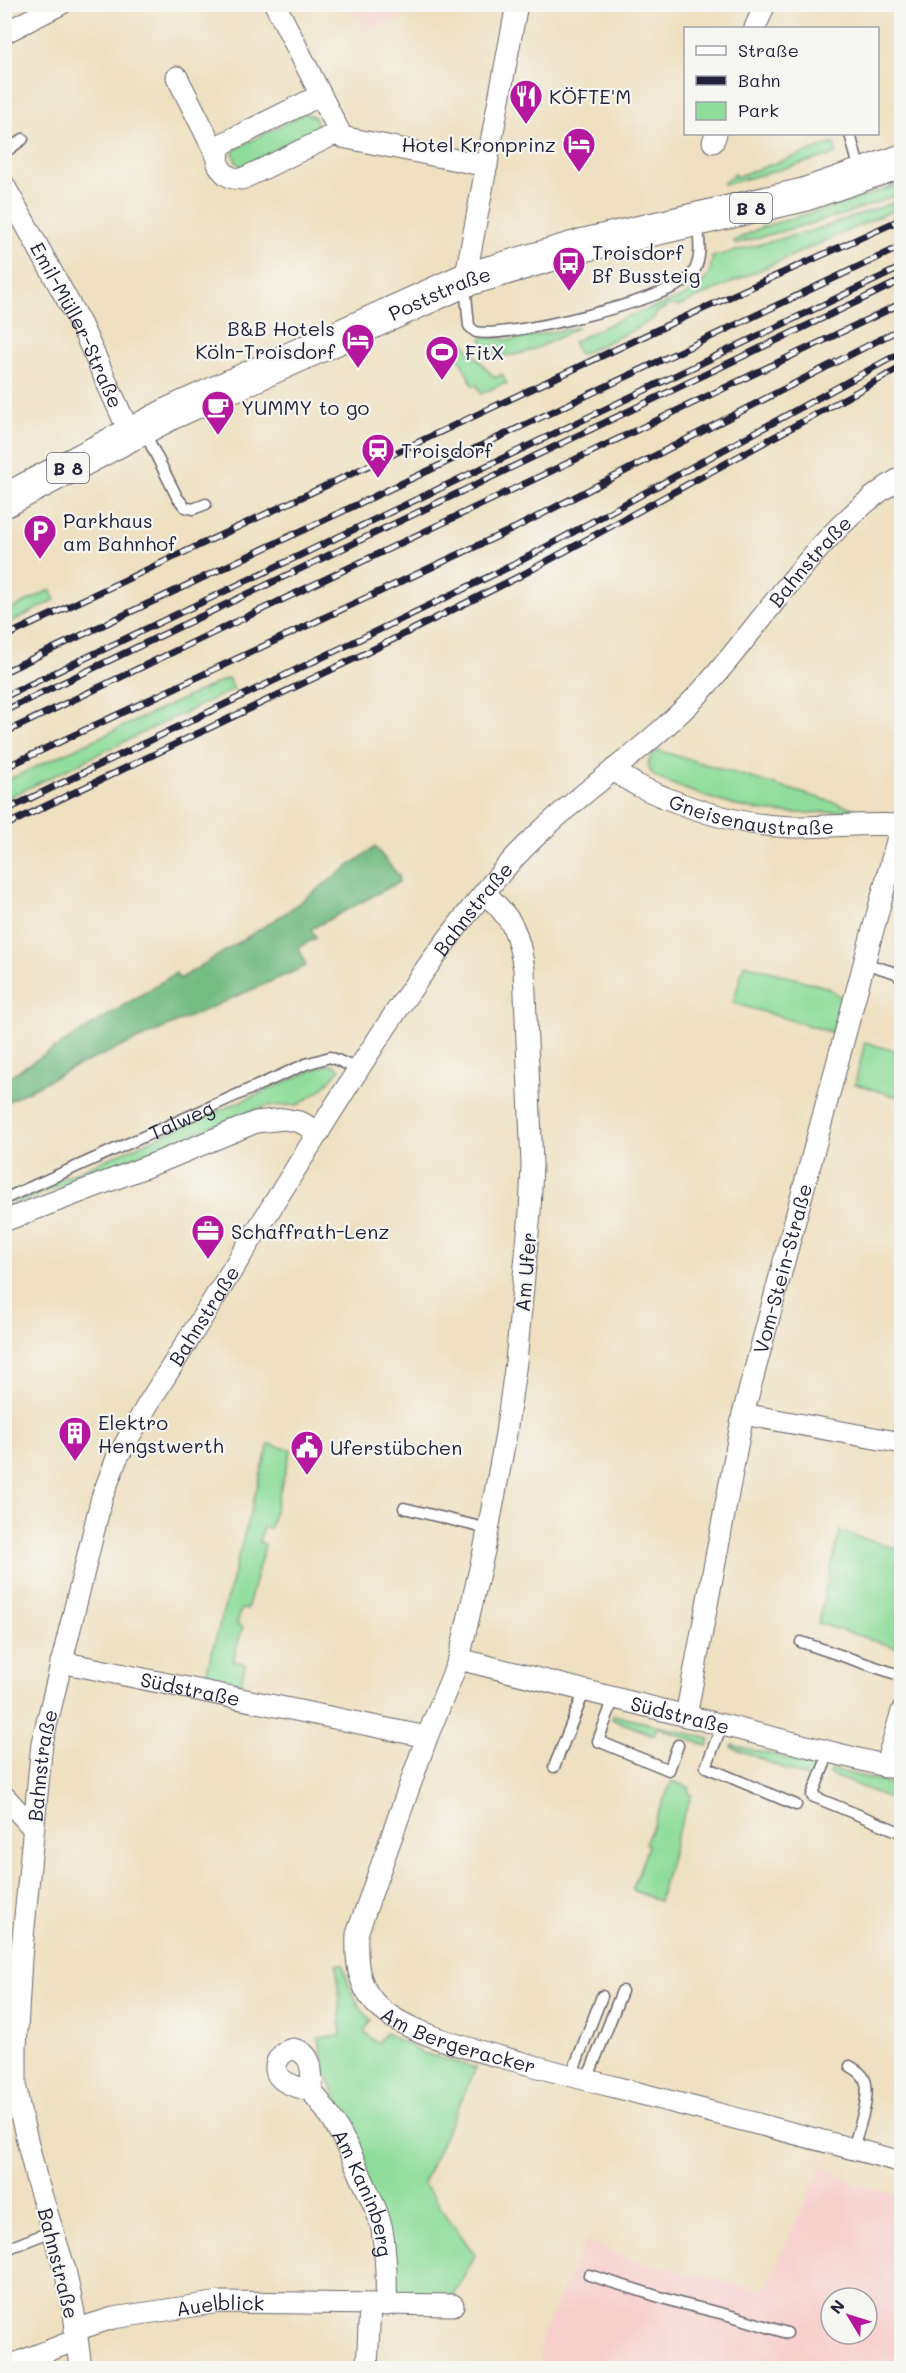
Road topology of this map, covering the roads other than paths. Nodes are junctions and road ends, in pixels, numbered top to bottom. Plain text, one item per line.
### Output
1 (61, 4) edge
2 (274, 4) edge
3 (517, 4) edge
4 (765, 4) edge
5 (755, 27) edge
6 (6, 28) edge
7 (177, 78) dead end
8 (321, 95) junction
9 (339, 132) junction
10 (849, 135) edge
11 (23, 139) dead end
12 (4, 153) edge
13 (217, 156) junction
14 (902, 161) edge
15 (487, 166) junction
16 (861, 177) junction
17 (4, 185) edge
18 (698, 220) junction
19 (465, 280) junction
20 (136, 431) junction
21 (902, 477) edge
22 (4, 501) edge
23 (206, 504) dead end
24 (614, 769) junction
25 (901, 824) edge
26 (485, 893) junction
27 (864, 963) junction
28 (902, 980) edge
29 (358, 1069) junction
30 (319, 1132) junction
31 (4, 1199) edge
32 (4, 1221) edge
33 (743, 1414) junction
34 (902, 1443) edge
35 (404, 1508) dead end
36 (488, 1529) junction
37 (801, 1642) dead end
38 (459, 1659) junction
39 (61, 1662) junction
40 (902, 1676) edge
41 (585, 1690) junction
42 (614, 1698) junction
43 (902, 1711) edge
44 (686, 1716) junction
45 (722, 1725) junction
46 (427, 1737) junction
47 (678, 1746) dead end
48 (829, 1753) junction
49 (554, 1767) dead end
50 (893, 1769) edge
51 (4, 1796) edge
52 (796, 1805) dead end
53 (33, 1828) junction
54 (902, 1829) edge
55 (622, 1991) dead end
56 (602, 1996) dead end
57 (850, 2066) dead end
58 (579, 2078) junction
59 (311, 2091) dead end
60 (853, 2149) junction
61 (902, 2162) edge
62 (52, 2231) junction
63 (4, 2250) edge
64 (589, 2275) dead end
65 (378, 2305) junction
66 (453, 2305) dead end
67 (786, 2333) dead end
68 (76, 2335) junction
69 (4, 2368) edge
70 (81, 2368) edge
71 (367, 2368) edge

1 - 6 street
2 - 8 street
3 - 15 street
4 - 5 street
7 - 13 street
8 - 9 street
8 - 13 street
9 - 13 street
9 - 15 street
10 - 16 lane
11 - 12 lane
14 - 16 main road, Poststraße / B 8
15 - 19 street
16 - 18 main road, Poststraße / B 8
17 - 20 street, Emil-Müller-Straße
18 - 19 main road, Poststraße / B 8
18 - 19 lane
19 - 20 main road, Poststraße / B 8
20 - 22 main road, Poststraße / B 8
20 - 23 lane
21 - 24 street, Bahnstraße
24 - 25 street, Gneisenaustraße
24 - 26 street, Bahnstraße
25 - 27 street, Vom-Stein-Straße
26 - 29 street, Bahnstraße
26 - 36 street, Am Ufer
27 - 28 lane
27 - 33 street, Vom-Stein-Straße
29 - 30 street, Bahnstraße
29 - 31 lane, Talweg
30 - 32 street, Talweg
30 - 39 street, Bahnstraße
33 - 34 street
33 - 44 street, Vom-Stein-Straße
35 - 36 lane
36 - 38 street, Am Ufer
37 - 40 lane
38 - 41 street, Südstraße
38 - 46 street, Am Bergeracker
39 - 46 street, Südstraße
39 - 53 street, Bahnstraße
41 - 42 street, Südstraße
41 - 49 lane
42 - 44 street, Südstraße
42 - 47 lane
43 - 50 street
44 - 45 street, Südstraße
45 - 48 street, Südstraße
45 - 52 lane
46 - 58 street, Am Bergeracker
48 - 50 street, Südstraße
48 - 54 lane
51 - 53 street
53 - 62 street, Bahnstraße
55 - 58 lane
56 - 58 lane
57 - 60 lane
58 - 60 street, Am Bergeracker
59 - 65 street, Am Kaninberg
60 - 61 street, Am Bergeracker
62 - 63 lane
62 - 68 street, Bahnstraße
64 - 67 lane
65 - 66 street, Auelblick
65 - 68 street, Auelblick
65 - 71 street
68 - 69 street, Auelblick
68 - 70 street, Bahnstraße

